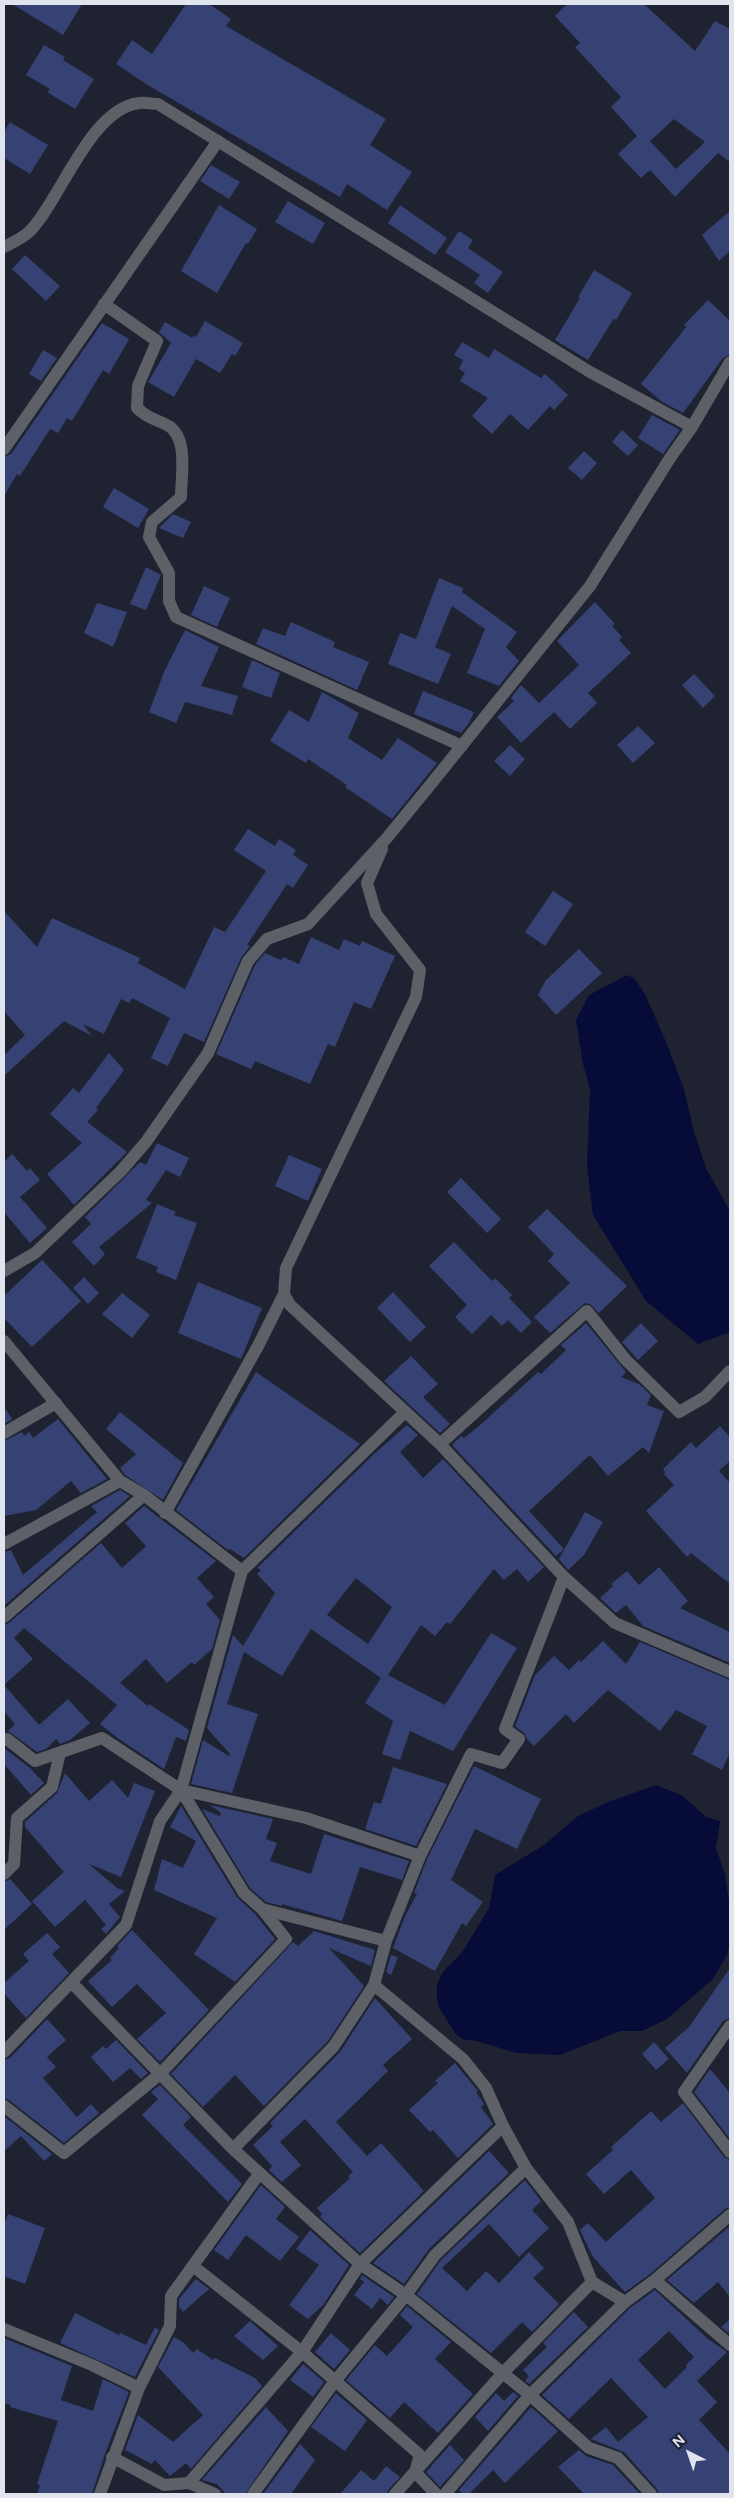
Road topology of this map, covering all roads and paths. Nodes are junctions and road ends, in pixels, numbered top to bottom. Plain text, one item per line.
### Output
1 (218, 141) junction
2 (4, 247) edge
3 (104, 304) junction
4 (730, 362) edge
5 (692, 427) junction
6 (4, 449) edge
7 (462, 746) junction
8 (386, 839) junction
9 (4, 1271) edge
10 (284, 1294) junction
11 (4, 1340) edge
12 (730, 1371) edge
13 (56, 1403) junction
14 (405, 1412) junction
15 (4, 1434) edge
16 (440, 1444) junction
17 (120, 1481) junction
18 (144, 1495) junction
19 (165, 1513) junction
20 (4, 1544) edge
21 (242, 1571) junction
22 (564, 1577) junction
23 (4, 1616) edge
24 (730, 1672) edge
25 (4, 1740) edge
26 (60, 1753) junction
27 (181, 1790) junction
28 (420, 1856) junction
29 (4, 1874) edge
30 (262, 1909) junction
31 (386, 1941) junction
32 (72, 1983) junction
33 (374, 1985) junction
34 (730, 2026) edge
35 (4, 2052) edge
36 (160, 2074) junction
37 (4, 2106) edge
38 (502, 2126) junction
39 (233, 2149) junction
40 (730, 2152) edge
41 (526, 2168) junction
42 (260, 2174) junction
43 (730, 2215) edge
44 (360, 2264) junction
45 (193, 2266) junction
46 (655, 2280) junction
47 (592, 2282) junction
48 (406, 2295) junction
49 (625, 2302) junction
50 (4, 2329) edge
51 (730, 2345) edge
52 (302, 2352) junction
53 (502, 2374) junction
54 (335, 2381) junction
55 (139, 2388) junction
56 (530, 2395) junction
57 (112, 2457) junction
58 (415, 2472) junction
59 (189, 2483) junction
60 (100, 2494) edge
61 (215, 2494) edge
62 (252, 2494) edge
63 (395, 2494) edge
64 (436, 2494) edge
65 (445, 2494) edge
66 (649, 2494) edge

1 - 2 street
1 - 3 street
1 - 5 street
3 - 6 street
3 - 7 street
4 - 5 street
5 - 7 street
7 - 8 street
8 - 9 street
8 - 10 street
10 - 14 street
10 - 19 street
11 - 13 street
12 - 16 street
13 - 15 street
13 - 17 street
14 - 16 street
14 - 21 street
16 - 22 street
17 - 18 street
17 - 20 street
18 - 19 street
18 - 23 street
19 - 21 street
21 - 27 street
22 - 24 street
22 - 28 street
25 - 26 street
26 - 27 street
26 - 29 street
27 - 28 street
27 - 30 street
27 - 32 street
28 - 31 street
30 - 31 street
30 - 36 street
31 - 33 street
32 - 35 street
32 - 36 street
33 - 38 street
33 - 39 street
34 - 40 street
36 - 37 street
36 - 39 street
38 - 41 street
38 - 44 street
39 - 42 street
41 - 47 street
41 - 48 street
42 - 44 street
42 - 45 street
43 - 46 street
44 - 48 street
44 - 52 street
45 - 52 street
45 - 55 street
46 - 49 street
46 - 51 street
47 - 49 street
47 - 53 street
48 - 53 street
48 - 54 street
49 - 56 street
50 - 55 street
52 - 54 street
52 - 59 street
53 - 56 street
53 - 58 street
54 - 58 street
54 - 62 street
55 - 57 street
56 - 65 street
56 - 66 street
57 - 59 street
57 - 60 street
58 - 63 street
58 - 64 street
59 - 61 street

